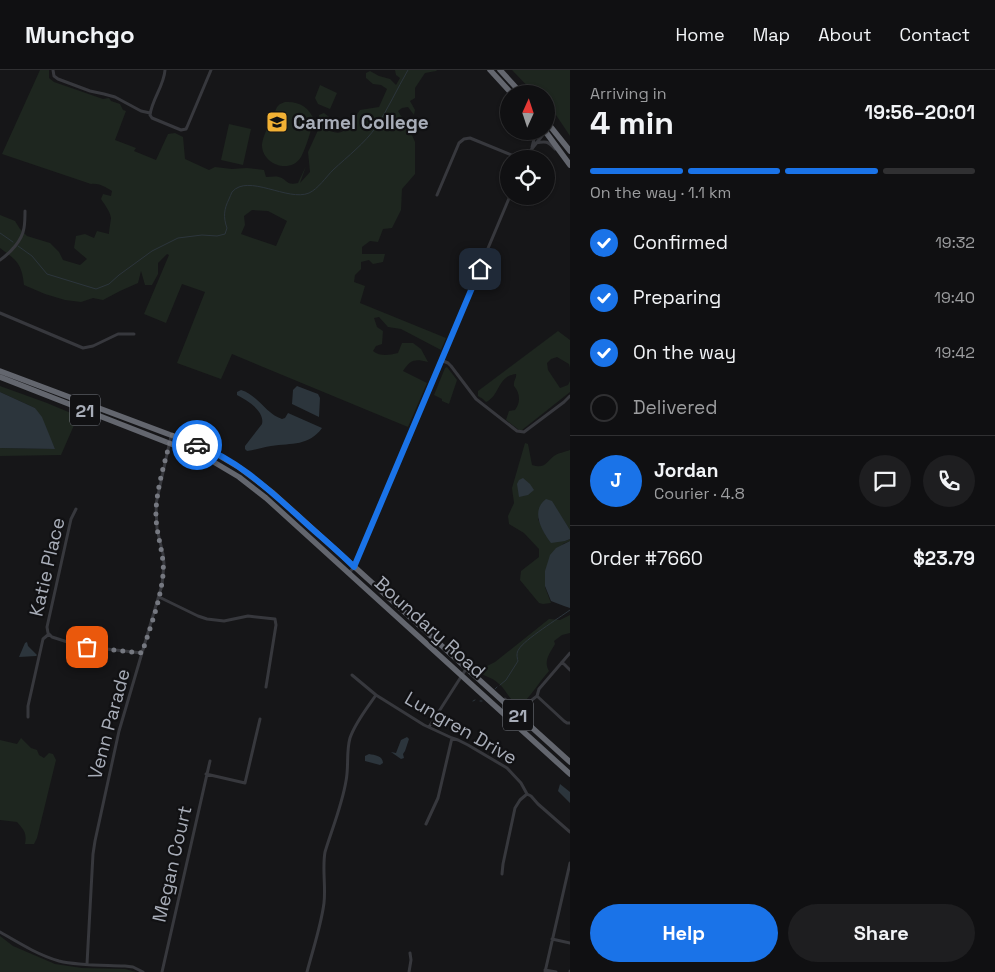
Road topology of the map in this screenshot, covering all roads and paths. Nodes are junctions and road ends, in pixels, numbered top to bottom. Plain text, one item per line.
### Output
1 (53, 70) edge
2 (165, 70) edge
3 (211, 70) edge
4 (490, 70) edge
5 (500, 70) edge
6 (504, 85) edge
7 (514, 85) edge
8 (150, 113) junction
9 (555, 137) edge
10 (534, 140) edge
11 (538, 140) edge
12 (554, 140) edge
13 (536, 143) junction
14 (500, 150) edge
15 (531, 150) joint
16 (570, 151) edge
17 (570, 164) edge
18 (437, 195) dead end
19 (506, 205) edge
20 (25, 211) dead end
21 (0, 260) edge
22 (0, 313) edge
23 (134, 334) dead end
24 (441, 360) junction
25 (0, 371) edge
26 (0, 377) edge
27 (570, 396) edge
28 (172, 435) junction
29 (170, 443) junction
30 (76, 509) dead end
31 (354, 567) junction
32 (348, 573) junction
33 (159, 597) junction
34 (48, 634) junction
35 (142, 653) junction
36 (570, 653) edge
37 (562, 662) junction
38 (467, 669) junction
39 (570, 670) edge
40 (352, 675) dead end
41 (462, 675) junction
42 (476, 678) junction
43 (266, 687) dead end
44 (376, 695) junction
45 (537, 696) junction
46 (524, 708) junction
47 (28, 716) dead end
48 (260, 719) dead end
49 (524, 720) junction
50 (570, 723) edge
51 (429, 728) junction
52 (452, 738) junction
53 (210, 761) dead end
54 (570, 762) edge
55 (206, 774) junction
56 (570, 774) edge
57 (527, 794) junction
58 (426, 824) dead end
59 (570, 832) edge
60 (570, 863) edge
61 (502, 874) dead end
62 (0, 932) edge
63 (552, 939) junction
64 (570, 943) edge
65 (410, 953) dead end
66 (87, 964) junction
67 (545, 971) edge
68 (143, 972) edge
69 (162, 972) edge
70 (307, 972) edge
71 (409, 972) edge
72 (556, 972) edge

1 - 8 street
2 - 8 street
3 - 8 street
4 - 6 highway
5 - 7 highway
9 - 16 highway
10 - 15 street
11 - 13 street
12 - 17 highway
13 - 15 street
13 - 17 street
14 - 18 street
19 - 24 street
20 - 21 street
22 - 23 street
24 - 27 street
24 - 31 street
25 - 28 highway, Boundary Road / 21
26 - 29 highway, Boundary Road / 21
28 - 29 street, Venn Parade
28 - 31 highway, Boundary Road / 21
29 - 32 highway, Boundary Road / 21
29 - 33 street, Venn Parade
30 - 34 street, Katie Place
31 - 32 street
31 - 38 highway, Boundary Road / 21
32 - 41 highway, Boundary Road / 21
33 - 35 street, Venn Parade
33 - 43 street
34 - 35 street
34 - 47 street, Katie Place
35 - 66 street, Venn Parade
36 - 37 street
37 - 39 street
37 - 45 street
38 - 41 street
38 - 42 highway, Boundary Road / 21
40 - 44 street, Lungren Drive
41 - 51 street
41 - 56 highway, Boundary Road / 21
42 - 46 street
42 - 49 highway, Boundary Road / 21
44 - 51 street, Lungren Drive
44 - 70 street
45 - 46 street
45 - 50 street
46 - 49 street
48 - 55 street
49 - 54 highway, Boundary Road / 21
51 - 52 street, Lungren Drive
52 - 57 street, Lungren Drive
52 - 58 street
53 - 55 street, Megan Court
55 - 69 street, Megan Court
57 - 59 street, Lungren Drive
57 - 61 street
60 - 63 street
62 - 66 street
63 - 64 street
63 - 67 street
65 - 71 street
66 - 68 street
67 - 72 street

